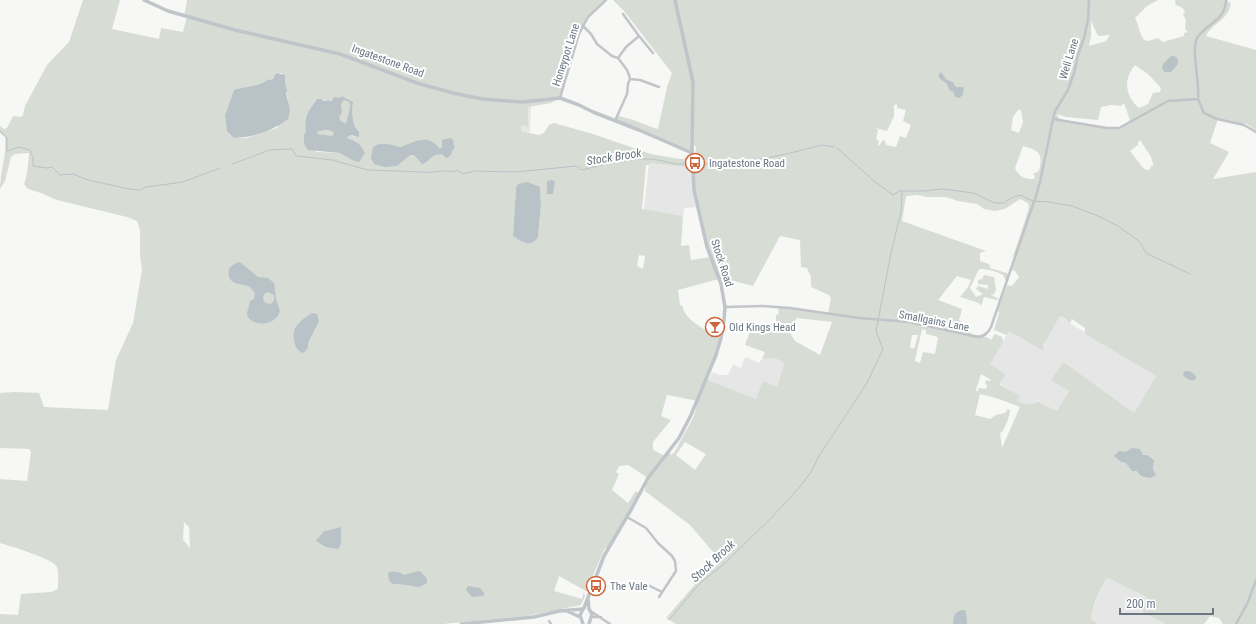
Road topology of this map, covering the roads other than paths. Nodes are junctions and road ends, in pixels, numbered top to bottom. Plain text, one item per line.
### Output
1 (144, 0) edge
2 (606, 0) edge
3 (675, 0) edge
4 (1089, 0) edge
5 (1226, 0) edge
6 (623, 14) dead end
7 (583, 26) junction
8 (640, 36) junction
9 (653, 53) dead end
10 (618, 58) junction
11 (630, 79) junction
12 (659, 87) dead end
13 (560, 98) junction
14 (1198, 99) junction
15 (1053, 119) junction
16 (615, 122) junction
17 (1256, 132) edge
18 (692, 153) junction
19 (725, 307) junction
20 (626, 517) junction
21 (1256, 580) edge
22 (646, 584) dead end
23 (662, 592) junction
24 (588, 596) junction
25 (659, 597) dead end
26 (583, 609) junction
27 (566, 610) junction
28 (590, 610) junction
29 (581, 617) junction
30 (601, 617) junction
31 (590, 618) junction
32 (483, 623) edge
33 (461, 624) edge
34 (583, 624) edge
35 (589, 624) edge
36 (610, 624) edge
37 (1236, 624) edge

1 - 13 street, Ingatestone Road
2 - 7 street, Honeypot Lane
3 - 18 street, Stock Road
4 - 15 street, Well Lane
5 - 14 street
6 - 8 street
7 - 10 street
7 - 13 street, Honeypot Lane
8 - 9 street
8 - 10 street
10 - 11 street
11 - 12 street
11 - 16 street
13 - 16 street, Ingatestone Road
14 - 15 street
14 - 17 street
15 - 19 street, Smallgains Lane
16 - 18 street, Ingatestone Road
18 - 19 street, Stock Road
19 - 20 street, Stock Road
20 - 23 street
20 - 24 street, Stock Road
21 - 37 street
22 - 23 street
23 - 25 street
24 - 26 street, Stock Road
24 - 28 street, Stock Road
26 - 27 street
26 - 28 street
26 - 29 street, Stock Road
27 - 29 street
27 - 32 street
28 - 30 street
28 - 31 street, Stock Road
29 - 31 street
29 - 34 street, Stock Road
30 - 31 street
30 - 36 street
31 - 35 street, Stock Road
32 - 33 street

